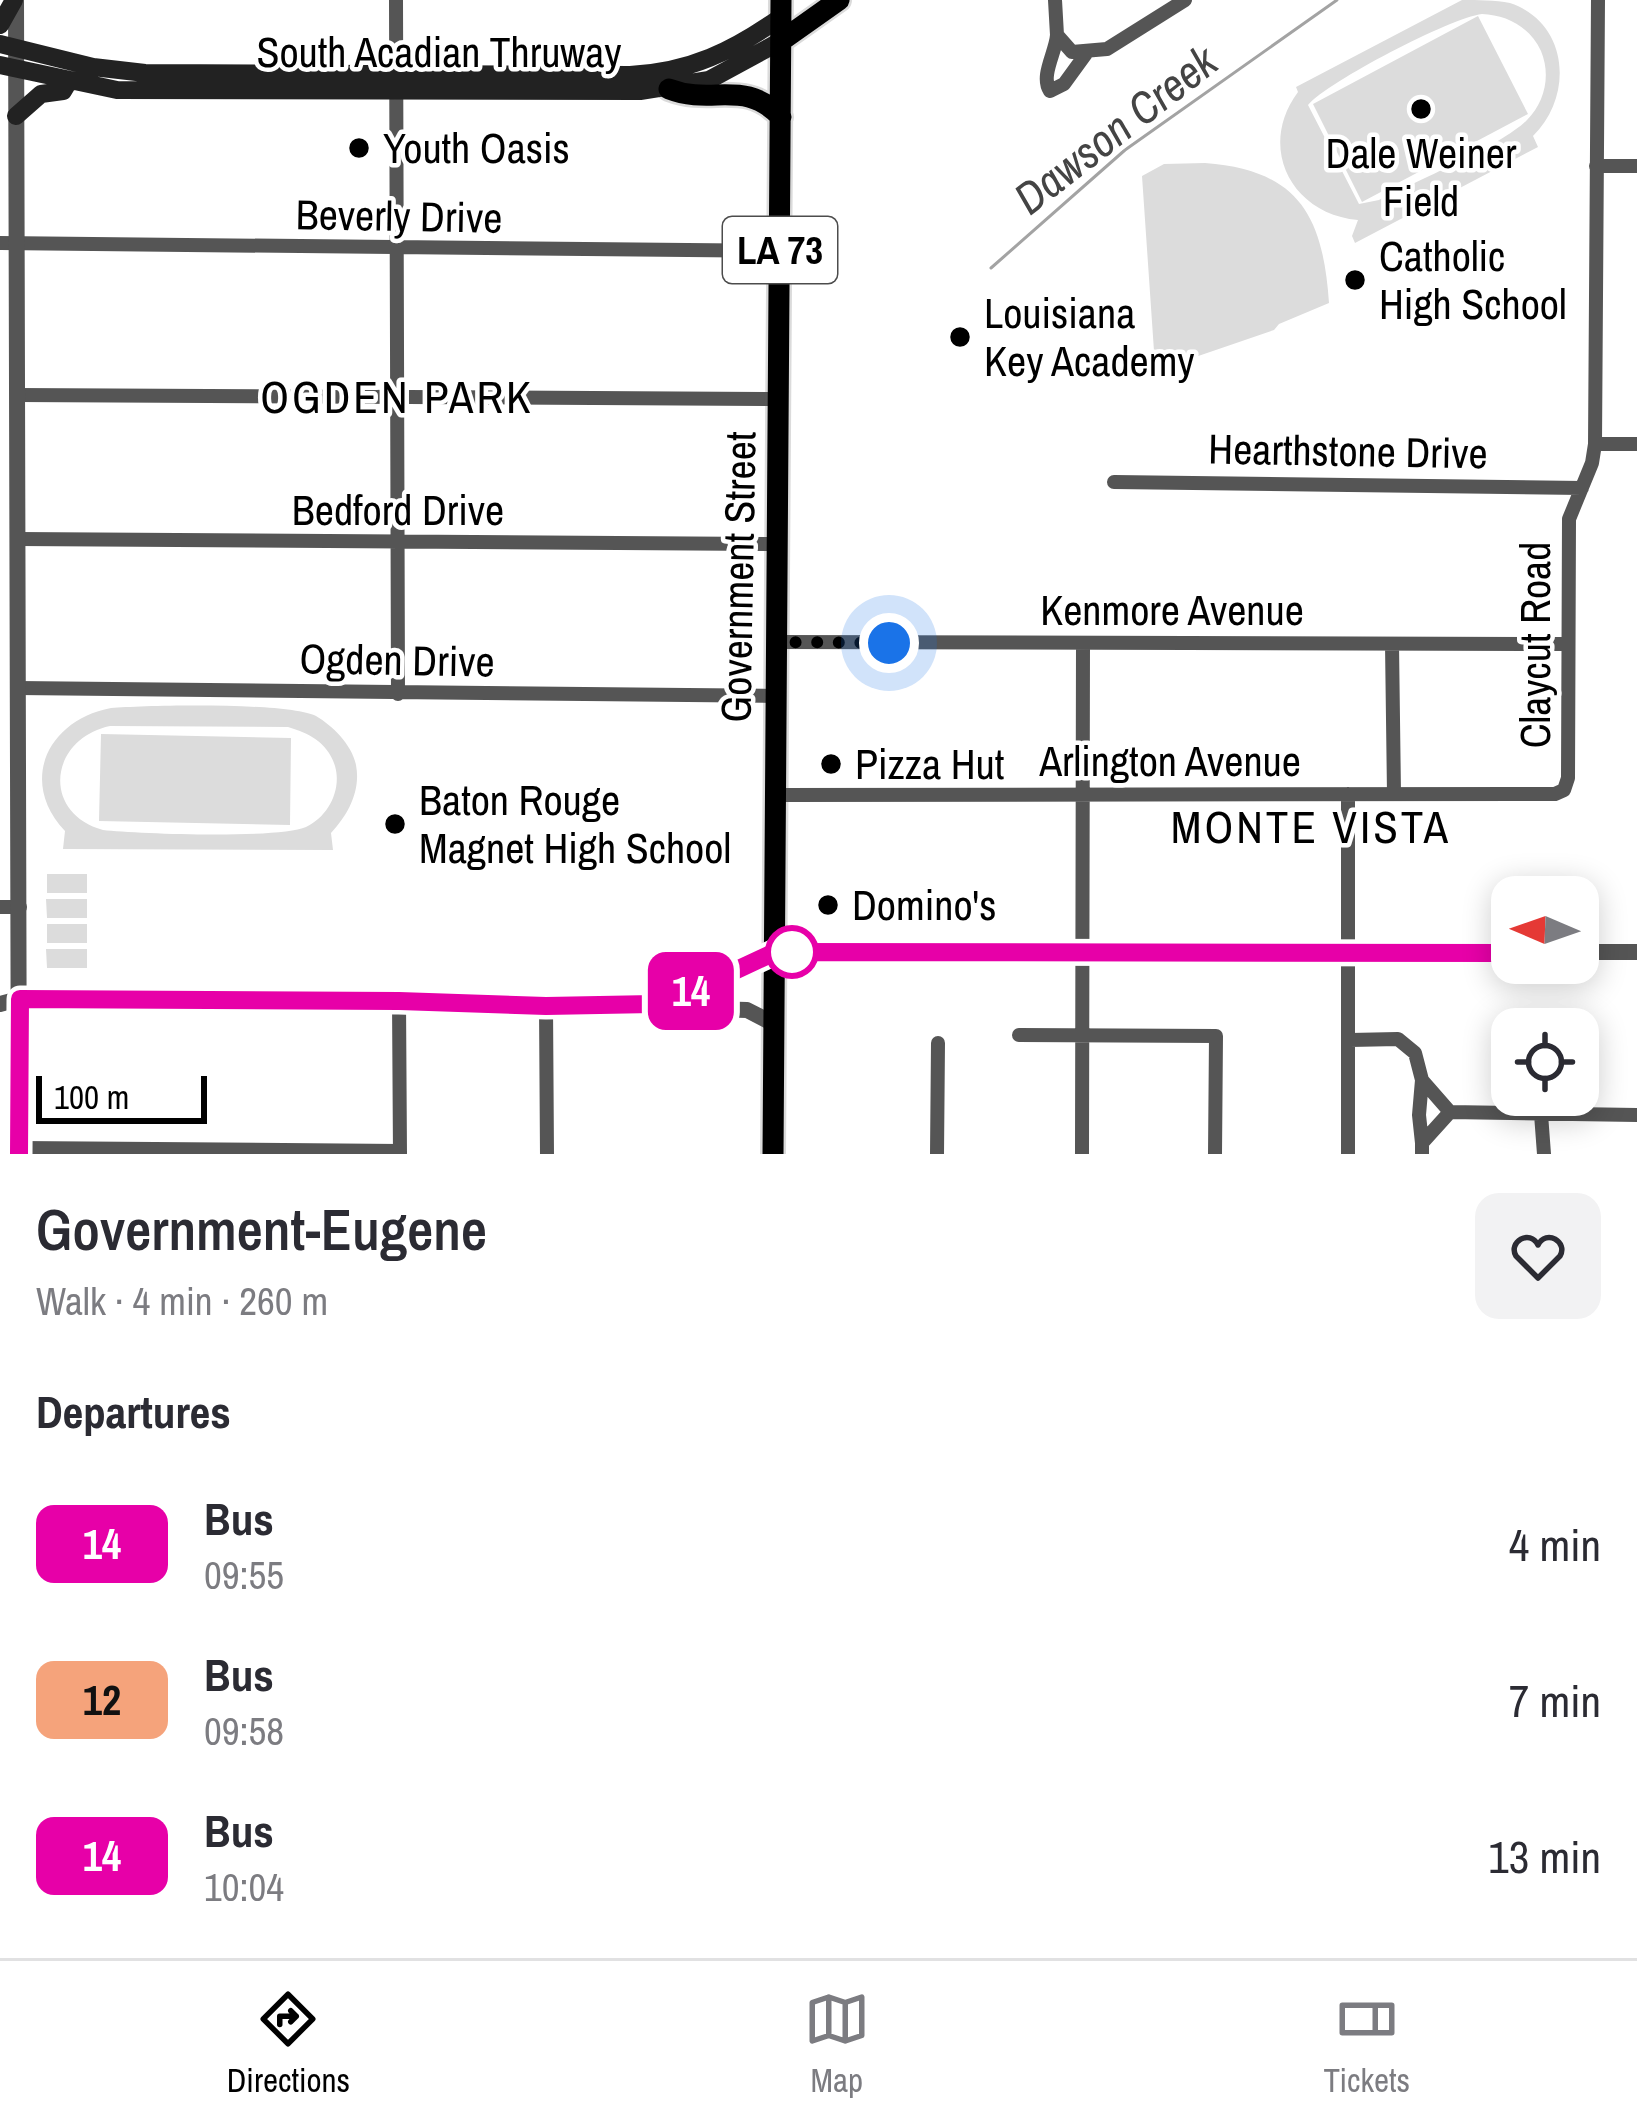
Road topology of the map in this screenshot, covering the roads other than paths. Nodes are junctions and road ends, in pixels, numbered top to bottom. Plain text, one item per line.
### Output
1 (15, 0) edge
2 (396, 0) edge
3 (805, 0) edge
4 (839, 0) edge
5 (1055, 0) edge
6 (1185, 0) edge
7 (1598, 0) edge
8 (781, 8) edge
9 (0, 25) edge
10 (1057, 35) junction
11 (781, 41) junction
12 (8, 46) edge
13 (1080, 51) junction
14 (8, 67) edge
15 (69, 81) junction
16 (395, 83) junction
17 (669, 89) junction
18 (16, 116) junction
19 (781, 117) junction
20 (1596, 166) junction
21 (1637, 166) edge
22 (9, 243) edge
23 (397, 250) junction
24 (780, 250) junction
25 (12, 387) edge
26 (397, 396) junction
27 (779, 399) junction
28 (1594, 444) junction
29 (1637, 444) edge
30 (1114, 482) dead end
31 (1582, 488) junction
32 (17, 539) junction
33 (399, 543) junction
34 (777, 544) junction
35 (777, 642) junction
36 (1083, 643) junction
37 (1392, 644) junction
38 (1567, 644) junction
39 (18, 688) junction
40 (398, 694) junction
41 (776, 696) junction
42 (9, 759) edge
43 (1564, 790) joint
44 (1083, 794) junction
45 (1348, 794) junction
46 (1394, 794) junction
47 (776, 795) junction
48 (0, 907) edge
49 (20, 907) junction
50 (775, 952) junction
51 (1491, 952) edge
52 (1599, 952) edge
53 (1637, 952) edge
54 (1082, 953) junction
55 (1349, 953) junction
56 (20, 999) junction
57 (399, 1001) junction
58 (668, 1002) junction
59 (0, 1004) edge
60 (546, 1006) junction
61 (774, 1024) junction
62 (1019, 1035) dead end
63 (1084, 1035) junction
64 (1350, 1040) junction
65 (938, 1043) dead end
66 (0, 1060) edge
67 (20, 1060) junction
68 (1422, 1080) junction
69 (1450, 1112) junction
70 (1491, 1113) edge
71 (1599, 1115) edge
72 (1637, 1115) edge
73 (1541, 1116) edge
74 (1422, 1149) edge
75 (19, 1151) edge
76 (400, 1152) edge
77 (547, 1154) edge
78 (773, 1154) edge
79 (937, 1154) edge
80 (1082, 1154) edge
81 (1215, 1154) edge
82 (1348, 1154) edge
83 (1544, 1154) edge

1 - 9 main road
1 - 12 street
2 - 16 street
3 - 8 main road, South Acadian Thruway
4 - 11 main road, South Acadian Thruway
5 - 10 street
6 - 13 street
7 - 20 street, Claycut Road
8 - 11 main road, Government Street / LA 73
8 - 16 main road, South Acadian Thruway
10 - 13 street
10 - 13 street
11 - 17 main road, South Acadian Thruway
11 - 19 main road, Government Street / LA 73
12 - 14 street
12 - 16 main road, South Acadian Thruway
14 - 15 main road, South Acadian Thruway
14 - 18 street
15 - 16 main road, South Acadian Thruway
15 - 18 main road
16 - 17 main road, South Acadian Thruway
16 - 23 street
17 - 19 main road
18 - 22 street
19 - 24 main road, Government Street / LA 73
20 - 21 street
20 - 28 street, Claycut Road
22 - 23 street, Beverly Drive
22 - 25 street
23 - 24 street, Beverly Drive
23 - 26 street
24 - 27 main road, Government Street / LA 73
25 - 26 street
25 - 32 street
26 - 27 street
26 - 33 street
27 - 34 main road, Government Street / LA 73
28 - 29 street
28 - 31 street, Claycut Road
30 - 31 street, Hearthstone Drive
31 - 38 street, Claycut Road
32 - 33 street, Bedford Drive
32 - 39 street
33 - 34 street, Bedford Drive
33 - 40 street
34 - 35 main road, Government Street / LA 73
35 - 36 street, Kenmore Avenue
35 - 41 main road, Government Street / LA 73
36 - 37 street, Kenmore Avenue
36 - 44 street
37 - 38 street, Kenmore Avenue
37 - 46 street
38 - 43 street, Claycut Road
39 - 40 street, Ogden Drive
39 - 42 street
40 - 41 street, Ogden Drive
41 - 47 main road, Government Street / LA 73
42 - 49 street
43 - 46 street, Arlington Avenue
44 - 45 street, Arlington Avenue
44 - 47 street, Arlington Avenue
44 - 54 street
45 - 46 street, Arlington Avenue
45 - 55 street
47 - 50 main road, Government Street / LA 73
48 - 49 street
49 - 56 street
50 - 54 street
50 - 58 street
50 - 61 main road, Government Street / LA 73
51 - 55 street
52 - 53 street
54 - 55 street
54 - 63 street
55 - 64 street
56 - 57 street
56 - 59 street
56 - 67 street
57 - 60 street
57 - 76 street
58 - 60 street
58 - 61 street
60 - 77 street
61 - 78 main road, Government Street / LA 73
62 - 63 street
63 - 80 street
63 - 81 street
64 - 68 street
64 - 82 street
65 - 79 street
66 - 67 street
67 - 75 street
68 - 69 street
68 - 74 street
69 - 70 street
69 - 74 street
71 - 72 street
73 - 83 street
75 - 76 street

